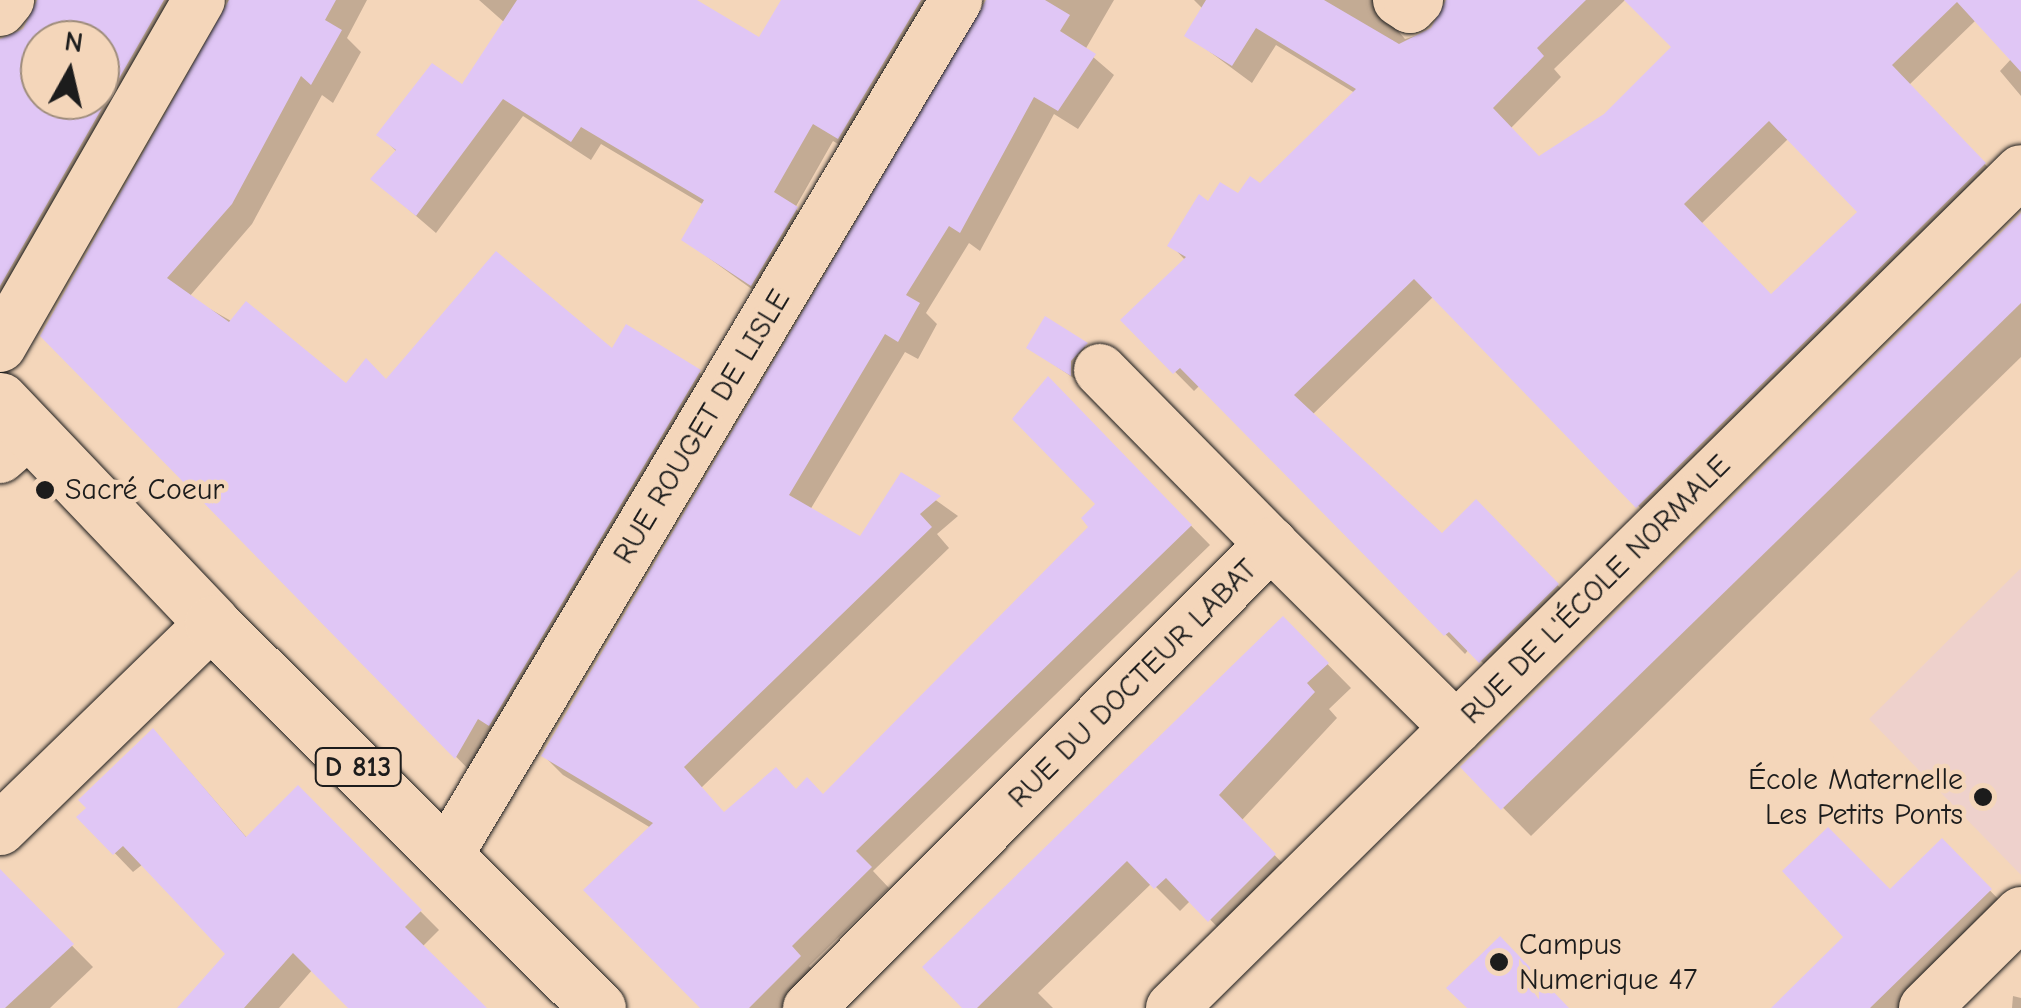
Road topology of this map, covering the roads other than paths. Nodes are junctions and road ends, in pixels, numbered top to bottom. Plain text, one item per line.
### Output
1 (8, 0) edge
2 (199, 0) edge
3 (956, 0) edge
4 (1399, 0) edge
5 (1417, 0) edge
6 (0, 10) edge
7 (2021, 172) edge
8 (0, 346) edge
9 (1100, 370) dead end
10 (10, 429) edge
11 (1272, 544) junction
12 (212, 624) junction
13 (1456, 728) junction
14 (0, 829) edge
15 (448, 854) junction
16 (2021, 913) edge
17 (586, 1003) edge
18 (809, 1008) edge
19 (1172, 1008) edge
20 (1925, 1008) edge

1 - 6 street
2 - 8 street
3 - 15 street, RUE ROUGET DE LISLE
4 - 5 street
7 - 13 street, RUE DE L'ÉCOLE NORMALE
9 - 11 street
10 - 12 main road, D 813
11 - 13 street, RUE DU DOCTEUR LABAT
11 - 18 street, RUE DU DOCTEUR LABAT
12 - 14 street
12 - 15 main road, D 813
13 - 19 street, RUE DE L'ÉCOLE NORMALE
15 - 17 main road, D 813
16 - 20 street

